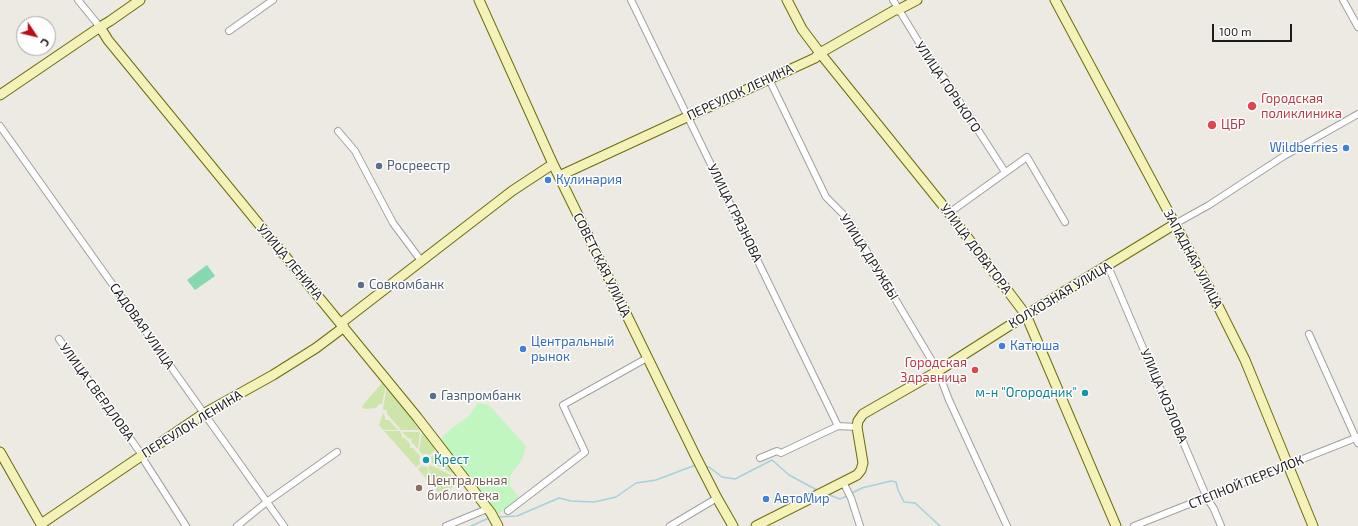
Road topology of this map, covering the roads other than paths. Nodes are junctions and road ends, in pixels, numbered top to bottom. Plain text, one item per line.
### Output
1 (78, 0) edge
2 (140, 0) edge
3 (273, 0) edge
4 (479, 0) edge
5 (631, 0) edge
6 (786, 0) edge
7 (893, 0) edge
8 (917, 0) edge
9 (1055, 0) edge
10 (1343, 0) edge
11 (898, 10) junction
12 (100, 27) junction
13 (1358, 27) edge
14 (229, 31) dead end
15 (820, 53) junction
16 (769, 79) junction
17 (0, 95) edge
18 (1358, 114) edge
19 (688, 116) junction
20 (0, 126) edge
21 (338, 132) dead end
22 (553, 164) junction
23 (1005, 172) junction
24 (559, 176) junction
25 (950, 213) junction
26 (1065, 222) dead end
27 (1175, 224) junction
28 (422, 262) junction
29 (1108, 266) junction
30 (1026, 315) junction
31 (342, 325) junction
32 (1309, 334) dead end
33 (59, 339) dead end
34 (647, 358) junction
35 (938, 371) junction
36 (203, 414) junction
37 (838, 426) junction
38 (856, 427) junction
39 (1357, 439) edge
40 (0, 452) edge
41 (336, 452) dead end
42 (142, 455) junction
43 (760, 458) dead end
44 (1288, 465) junction
45 (843, 482) junction
46 (716, 498) junction
47 (1207, 498) junction
48 (268, 501) junction
49 (508, 511) dead end
50 (493, 517) edge
51 (42, 525) edge
52 (186, 526) edge
53 (236, 526) edge
54 (284, 526) edge
55 (446, 526) edge
56 (670, 526) edge
57 (732, 526) edge
58 (756, 526) edge
59 (860, 526) edge
60 (1008, 526) edge
61 (1116, 526) edge
62 (1134, 526) edge
63 (1221, 526) edge
64 (1313, 526) edge

1 - 12 street, УЛИЦА ЛЕНИНА
2 - 12 street
3 - 14 street
4 - 22 street, СОВЕТСКАЯ УЛИЦА
5 - 19 street, УЛИЦА ГРЯЗНОВА
6 - 15 street, УЛИЦА ДОВАТОРА
7 - 11 street, УЛИЦА ГОРЬКОГО
8 - 11 street, ПЕРЕУЛОК ЛЕНИНА
9 - 27 street, ЗАПАДНАЯ УЛИЦА
10 - 13 street
11 - 15 street, ПЕРЕУЛОК ЛЕНИНА
11 - 23 street, УЛИЦА ГОРЬКОГО
12 - 17 street
12 - 31 street, УЛИЦА ЛЕНИНА
15 - 16 street, ПЕРЕУЛОК ЛЕНИНА
15 - 25 street, УЛИЦА ДОВАТОРА
16 - 19 street, ПЕРЕУЛОК ЛЕНИНА
16 - 35 street, УЛИЦА ДРУЖБЫ
18 - 27 street, КОЛХОЗНАЯ УЛИЦА
19 - 24 street, ПЕРЕУЛОК ЛЕНИНА
19 - 37 street, УЛИЦА ГРЯЗНОВА
20 - 36 street, САДОВАЯ УЛИЦА
21 - 28 street
22 - 24 street, СОВЕТСКАЯ УЛИЦА
22 - 28 street, ПЕРЕУЛОК ЛЕНИНА
23 - 25 street
23 - 26 street
24 - 34 street, СОВЕТСКАЯ УЛИЦА
25 - 30 street, УЛИЦА ДОВАТОРА
27 - 29 street, КОЛХОЗНАЯ УЛИЦА
27 - 44 street, ЗАПАДНАЯ УЛИЦА
28 - 31 street, ПЕРЕУЛОК ЛЕНИНА
29 - 30 street, КОЛХОЗНАЯ УЛИЦА
29 - 47 street, УЛИЦА КОЗЛОВА
30 - 35 street, КОЛХОЗНАЯ УЛИЦА
30 - 61 street, УЛИЦА ДОВАТОРА
31 - 36 street, ПЕРЕУЛОК ЛЕНИНА
31 - 50 street, УЛИЦА ЛЕНИНА
32 - 39 street
33 - 42 street, УЛИЦА СВЕРДЛОВА
34 - 46 street, СОВЕТСКАЯ УЛИЦА
34 - 49 street
35 - 38 street, КОЛХОЗНАЯ УЛИЦА
35 - 60 street, УЛИЦА ДРУЖБЫ
36 - 42 street, ПЕРЕУЛОК ЛЕНИНА
36 - 48 street, САДОВАЯ УЛИЦА
37 - 38 street
37 - 43 street
38 - 45 street
39 - 44 street, СТЕПНОЙ ПЕРЕУЛОК
40 - 51 street
41 - 48 street
42 - 51 street, ПЕРЕУЛОК ЛЕНИНА
42 - 52 street, УЛИЦА СВЕРДЛОВА
44 - 47 street, СТЕПНОЙ ПЕРЕУЛОК
44 - 64 street, ЗАПАДНАЯ УЛИЦА
45 - 58 street
45 - 59 street
46 - 56 street
46 - 57 street, СОВЕТСКАЯ УЛИЦА
47 - 62 street, СТЕПНОЙ ПЕРЕУЛОК
47 - 63 street, УЛИЦА КОЗЛОВА
48 - 53 street
48 - 54 street, САДОВАЯ УЛИЦА
50 - 55 street

